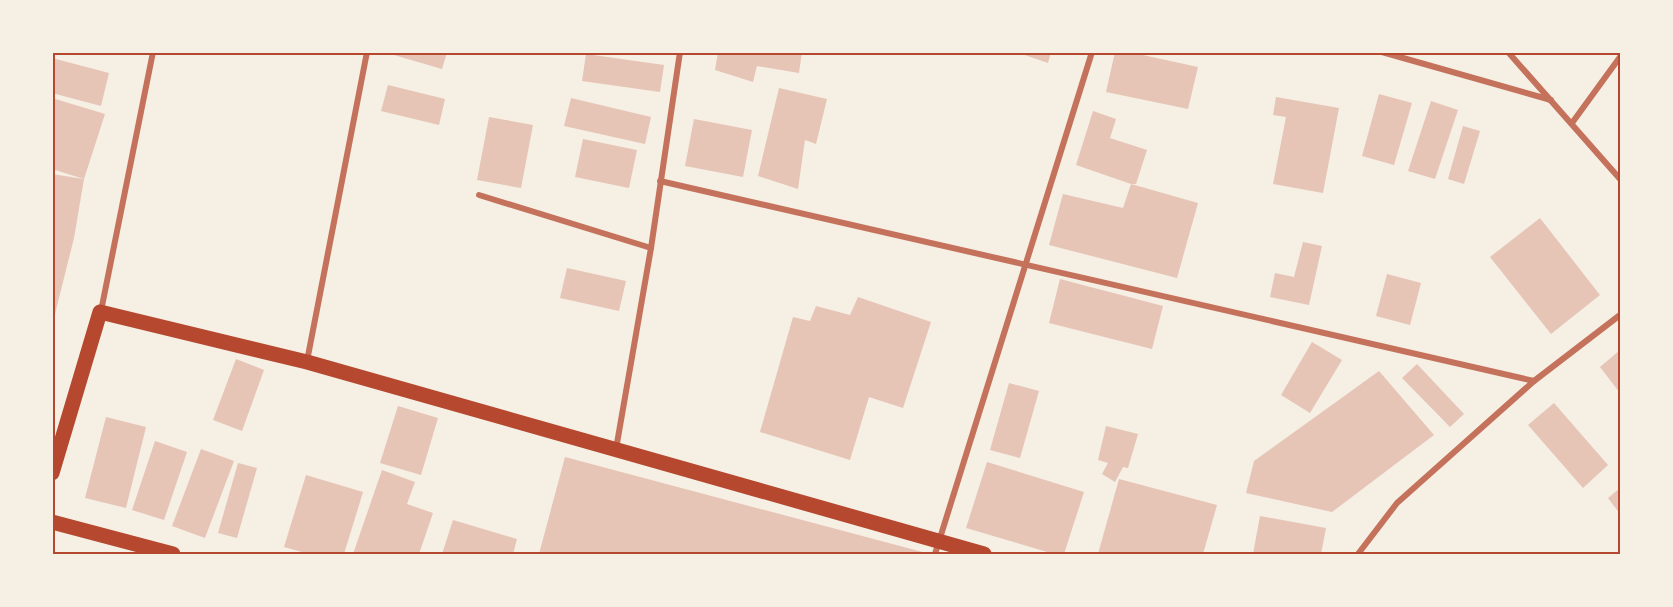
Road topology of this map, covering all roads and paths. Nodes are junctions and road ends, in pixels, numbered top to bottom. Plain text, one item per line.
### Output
1 (153, 52) edge
2 (367, 52) edge
3 (680, 52) edge
4 (1092, 52) edge
5 (1382, 52) edge
6 (1508, 52) edge
7 (1620, 57) edge
8 (1551, 100) junction
9 (1572, 123) junction
10 (1620, 179) edge
11 (660, 181) junction
12 (479, 195) dead end
13 (651, 248) junction
14 (1026, 265) junction
15 (100, 312) junction
16 (1620, 315) edge
17 (307, 362) junction
18 (1534, 381) junction
19 (616, 450) junction
20 (52, 473) edge
21 (52, 522) edge
22 (937, 548) edge
23 (173, 555) edge
24 (984, 555) edge
25 (1358, 555) edge

1 - 15 street
2 - 17 street
3 - 11 street
4 - 14 street
5 - 8 street
6 - 8 street
7 - 9 street
8 - 9 street
9 - 10 street
11 - 13 street
11 - 14 street
12 - 13 street
13 - 19 street
14 - 18 street
14 - 22 street
15 - 17 main road
15 - 20 main road
16 - 18 street
17 - 19 main road
18 - 25 street
19 - 22 main road
21 - 23 main road
22 - 24 main road

